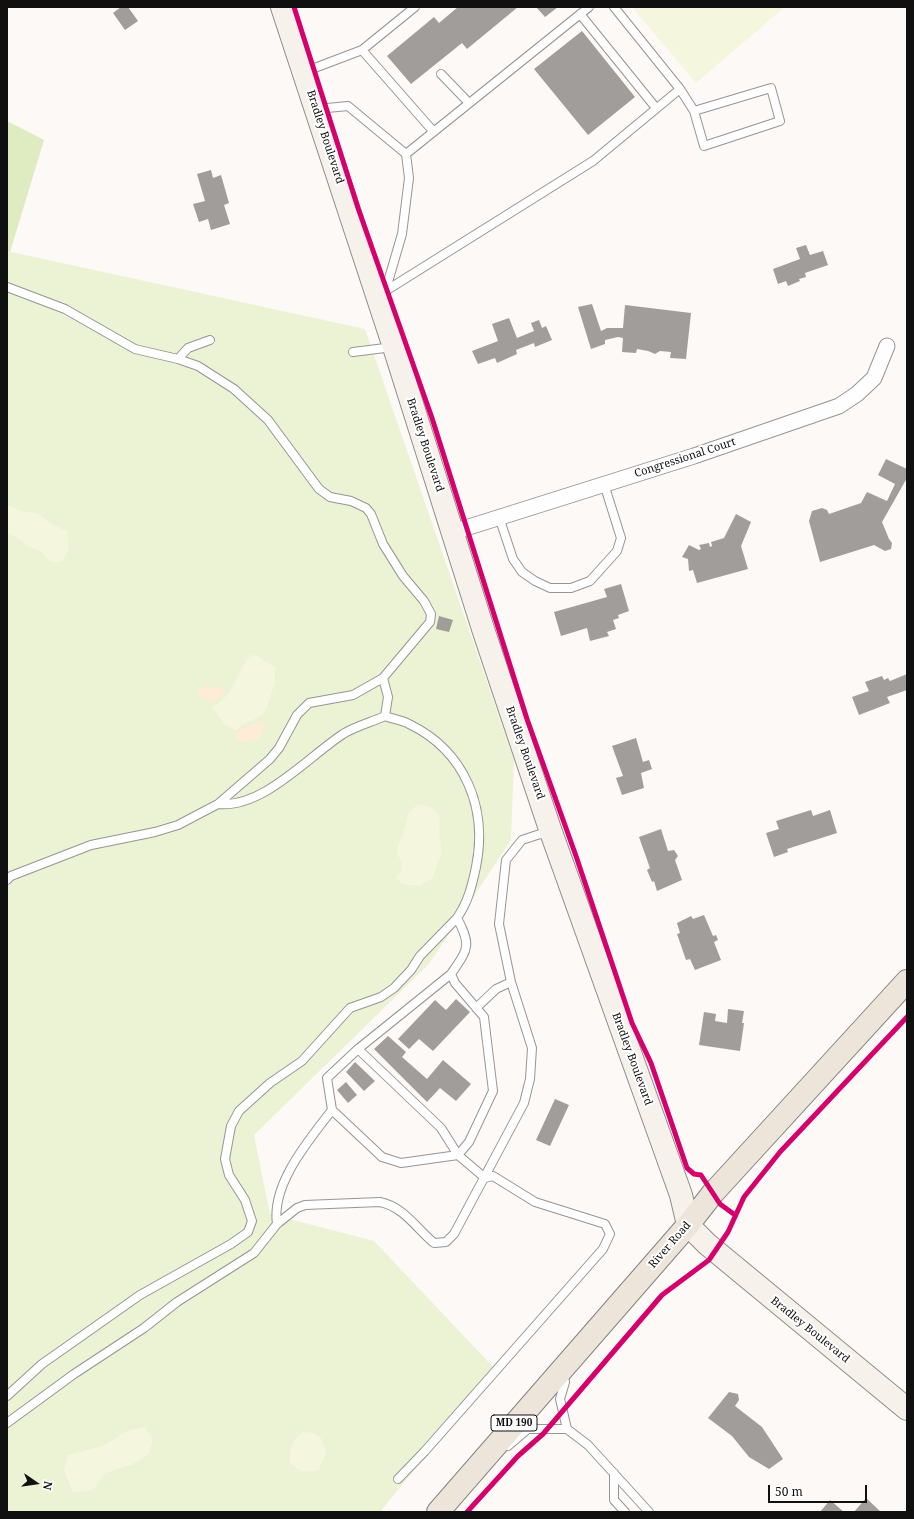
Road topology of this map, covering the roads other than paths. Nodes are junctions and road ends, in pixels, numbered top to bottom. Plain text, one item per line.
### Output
1 (282, 7) edge
2 (414, 7) edge
3 (589, 7) edge
4 (614, 7) edge
5 (580, 14) junction
6 (362, 50) junction
7 (304, 73) junction
8 (441, 74) dead end
9 (680, 89) junction
10 (469, 103) junction
11 (656, 108) junction
12 (316, 111) junction
13 (694, 111) junction
14 (433, 131) junction
15 (406, 154) junction
16 (7, 287) edge
17 (382, 295) junction
18 (210, 340) dead end
19 (886, 346) dead end
20 (394, 347) junction
21 (353, 352) dead end
22 (178, 359) junction
23 (604, 484) junction
24 (499, 518) junction
25 (453, 532) junction
26 (383, 678) junction
27 (385, 716) junction
28 (218, 804) junction
29 (552, 835) junction
30 (7, 880) edge
31 (457, 918) junction
32 (451, 974) junction
33 (907, 981) edge
34 (510, 982) junction
35 (476, 1008) junction
36 (358, 1049) junction
37 (332, 1110) junction
38 (458, 1155) junction
39 (486, 1178) junction
40 (277, 1224) junction
41 (688, 1225) junction
42 (562, 1367) junction
43 (7, 1396) edge
44 (907, 1409) edge
45 (7, 1423) edge
46 (567, 1429) junction
47 (614, 1473) junction
48 (398, 1479) dead end
49 (453, 1495) junction
50 (438, 1512) edge
51 (625, 1512) edge
52 (650, 1512) edge

1 - 7 main road, Bradley Boulevard
2 - 6 lane
3 - 5 lane
4 - 9 lane
5 - 10 lane
5 - 11 lane
6 - 7 lane
6 - 14 lane
7 - 12 main road, Bradley Boulevard
8 - 10 lane
9 - 11 lane
9 - 13 lane
10 - 14 lane
11 - 17 lane
12 - 15 lane
12 - 17 main road, Bradley Boulevard
13 - 13 lane
14 - 15 lane
15 - 17 lane
16 - 22 lane
17 - 20 main road, Bradley Boulevard
18 - 22 lane
19 - 23 street, Congressional Court
20 - 21 lane
20 - 25 main road, Bradley Boulevard
22 - 26 lane
23 - 24 street, Congressional Court
23 - 24 lane
24 - 25 street, Congressional Court
25 - 29 main road, Bradley Boulevard
26 - 27 lane
26 - 28 lane
27 - 28 lane
27 - 31 lane
28 - 30 lane
29 - 34 lane
29 - 41 main road, Bradley Boulevard
31 - 32 lane
31 - 43 lane
32 - 35 lane
32 - 36 lane
33 - 41 main road, River Road / MD 190
34 - 35 lane
34 - 39 lane
35 - 38 lane
36 - 37 lane
36 - 38 lane
37 - 38 lane
37 - 40 lane
38 - 39 lane
39 - 40 lane
39 - 48 lane
40 - 45 lane
41 - 42 main road, River Road / MD 190
41 - 44 main road, Bradley Boulevard
42 - 46 lane
42 - 49 main road, River Road / MD 190
46 - 47 lane
46 - 49 lane
47 - 51 lane
47 - 52 lane
49 - 50 main road, River Road / MD 190

